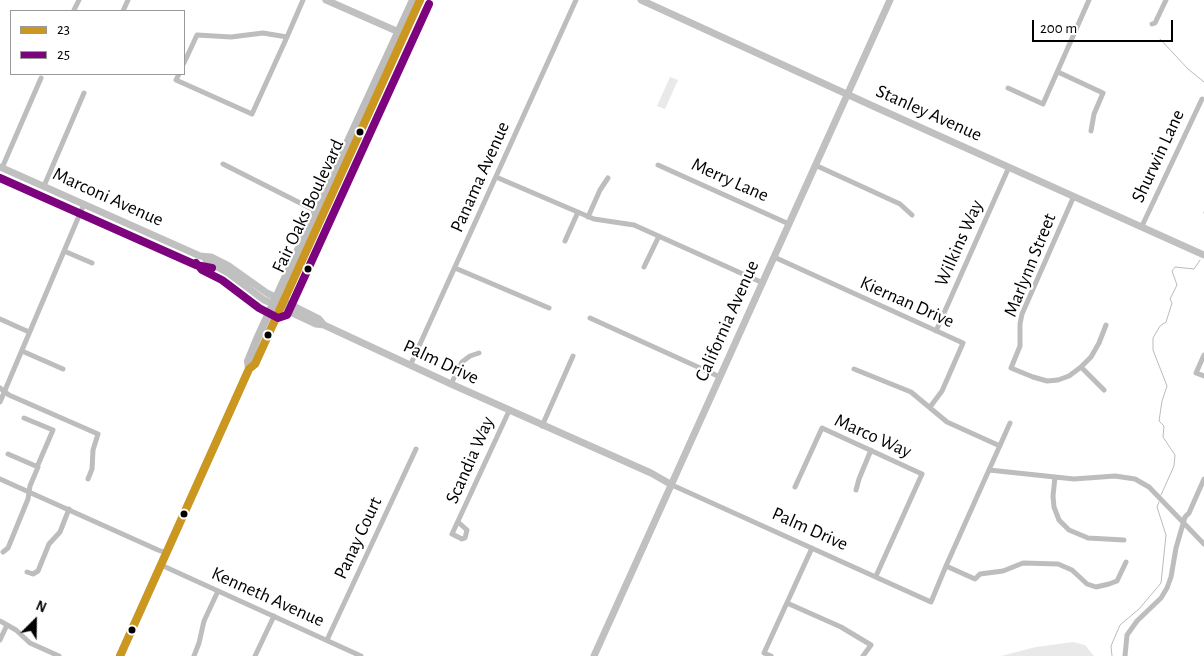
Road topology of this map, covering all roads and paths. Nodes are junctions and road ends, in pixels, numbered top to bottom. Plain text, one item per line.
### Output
1 (79, 0) edge
2 (303, 0) edge
3 (326, 0) edge
4 (413, 0) edge
5 (420, 0) edge
6 (576, 0) edge
7 (889, 0) edge
8 (1089, 0) edge
9 (1166, 0) edge
10 (646, 1) edge
11 (74, 10) edge
12 (1152, 24) dead end
13 (401, 33) junction
14 (287, 37) junction
15 (185, 61) edge
16 (1058, 72) junction
17 (178, 75) edge
18 (41, 78) dead end
19 (1008, 88) dead end
20 (84, 93) dead end
21 (847, 95) junction
22 (1202, 99) dead end
23 (1091, 131) dead end
24 (223, 164) dead end
25 (658, 165) dead end
26 (816, 165) junction
27 (1, 167) edge
28 (337, 167) junction
29 (1009, 167) junction
30 (496, 177) junction
31 (608, 178) dead end
32 (44, 186) junction
33 (1074, 196) junction
34 (84, 204) junction
35 (316, 211) junction
36 (578, 212) junction
37 (912, 215) dead end
38 (588, 217) junction
39 (319, 222) junction
40 (789, 224) junction
41 (1142, 226) junction
42 (659, 236) junction
43 (565, 240) dead end
44 (64, 251) junction
45 (1204, 255) edge
46 (774, 257) junction
47 (92, 263) dead end
48 (644, 267) dead end
49 (455, 268) junction
50 (762, 283) junction
51 (278, 303) junction
52 (549, 308) dead end
53 (590, 318) dead end
54 (0, 319) edge
55 (1106, 325) dead end
56 (936, 331) junction
57 (29, 332) junction
58 (22, 351) junction
59 (479, 354) dead end
60 (1204, 355) edge
61 (573, 356) dead end
62 (410, 366) junction
63 (1081, 367) junction
64 (63, 369) dead end
65 (854, 369) dead end
66 (1204, 376) edge
67 (720, 378) junction
68 (451, 384) junction
69 (2, 390) edge
70 (1104, 390) dead end
71 (0, 402) edge
72 (930, 407) junction
73 (509, 411) junction
74 (24, 418) dead end
75 (1010, 422) dead end
76 (542, 426) junction
77 (1000, 446) junction
78 (416, 449) dead end
79 (871, 450) junction
80 (8, 454) dead end
81 (37, 467) junction
82 (989, 470) junction
83 (1055, 477) junction
84 (0, 479) edge
85 (1204, 479) edge
86 (88, 480) dead end
87 (672, 484) junction
88 (795, 487) dead end
89 (856, 490) dead end
90 (29, 492) junction
91 (69, 509) junction
92 (458, 522) dead end
93 (1184, 523) junction
94 (1124, 540) dead end
95 (1204, 544) edge
96 (812, 548) junction
97 (3, 552) dead end
98 (167, 552) junction
99 (1126, 562) dead end
100 (161, 565) junction
101 (946, 566) junction
102 (27, 572) dead end
103 (876, 576) junction
104 (218, 591) junction
105 (787, 603) junction
106 (274, 616) junction
107 (0, 621) edge
108 (7, 624) junction
109 (0, 640) edge
110 (327, 640) junction
111 (59, 656) edge
112 (120, 656) edge
113 (194, 656) edge
114 (255, 656) edge
115 (362, 656) edge
116 (594, 656) edge
117 (771, 656) edge
118 (863, 656) edge
119 (1125, 656) edge

1 - 11 street
2 - 14 street
3 - 13 street
4 - 13 main road, Fair Oaks Boulevard
5 - 13 main road, Fair Oaks Boulevard
6 - 30 street, Panama Avenue
7 - 21 street, California Avenue
8 - 16 street
9 - 12 street
10 - 21 street, Stanley Avenue
13 - 28 main road, Fair Oaks Boulevard
13 - 39 main road, Fair Oaks Boulevard
14 - 15 street
14 - 17 street
16 - 19 street
16 - 23 street
18 - 27 street
20 - 32 street
21 - 26 street, California Avenue
21 - 29 street, Stanley Avenue
22 - 41 street, Shurwin Lane
24 - 35 street
25 - 40 street, Merry Lane
26 - 37 street
26 - 40 street, California Avenue
27 - 32 street, Marconi Avenue
28 - 35 main road, Fair Oaks Boulevard
28 - 39 main road
29 - 33 street, Stanley Avenue
29 - 56 street, Wilkins Way
30 - 36 street
30 - 49 street, Panama Avenue
31 - 38 street
32 - 34 street, Marconi Avenue
33 - 41 street, Stanley Avenue
33 - 63 street, Marlynn Street
34 - 44 street
34 - 51 street, Marconi Avenue
35 - 51 main road, Fair Oaks Boulevard
36 - 38 street
36 - 43 street
38 - 42 street
39 - 51 main road, Fair Oaks Boulevard
40 - 46 street, California Avenue
41 - 45 street, Stanley Avenue
42 - 48 street
42 - 50 street
44 - 47 street
44 - 57 street
46 - 50 street, California Avenue
46 - 56 street, Kiernan Drive
49 - 52 street
49 - 62 street, Panama Avenue
50 - 67 street, California Avenue
51 - 62 street, Palm Drive
51 - 98 main road, Fair Oaks Boulevard
53 - 67 street
54 - 57 street
55 - 63 street, Marlynn Street
56 - 72 street, Kiernan Drive
57 - 58 street
58 - 64 street
58 - 69 street
59 - 68 street
60 - 66 street
61 - 76 street
62 - 68 street, Palm Drive
63 - 70 street
65 - 72 street
67 - 87 street, California Avenue
68 - 73 street, Palm Drive
69 - 71 street
69 - 86 street
72 - 77 street
73 - 76 street, Palm Drive
73 - 92 street, Scandia Way
74 - 81 street
75 - 77 street, Palm Drive
76 - 87 street, Palm Drive
77 - 82 street, Palm Drive
78 - 110 street, Panay Court
79 - 88 street, Marco Way
79 - 89 street
79 - 103 street, Marco Way
80 - 81 street
81 - 90 street
82 - 83 street
82 - 101 street, Palm Drive
83 - 93 street
83 - 94 street
84 - 90 street
85 - 93 street
87 - 96 street, Palm Drive
87 - 116 street, California Avenue
90 - 91 street
90 - 97 street
91 - 98 street
91 - 102 street
93 - 95 street
93 - 119 street
96 - 103 street, Palm Drive
96 - 105 street
98 - 100 main road, Fair Oaks Boulevard
99 - 101 street
100 - 104 street, Kenneth Avenue
100 - 112 main road, Fair Oaks Boulevard
101 - 103 street, Palm Drive
104 - 106 street, Kenneth Avenue
104 - 113 street
105 - 117 street
105 - 118 street
106 - 110 street, Kenneth Avenue
106 - 114 street
107 - 108 street
108 - 109 street
108 - 111 street
110 - 115 street, Kenneth Avenue

